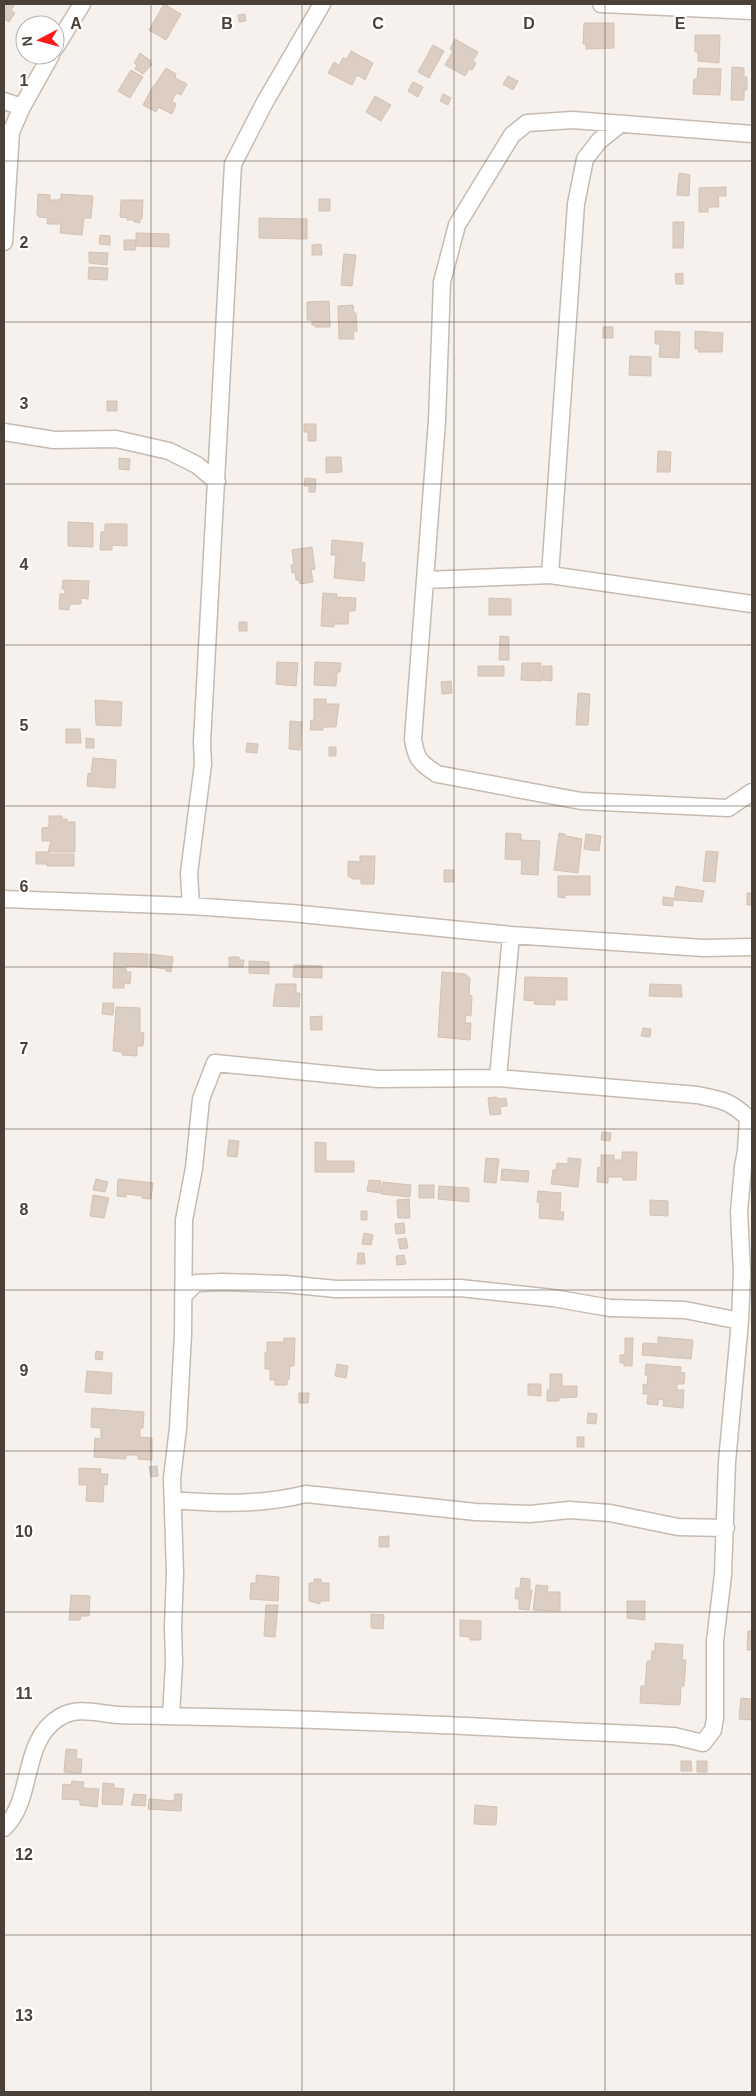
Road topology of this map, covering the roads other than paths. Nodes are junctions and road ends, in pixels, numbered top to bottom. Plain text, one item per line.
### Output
1 (82, 4) edge
2 (322, 4) edge
3 (601, 4) edge
4 (752, 11) edge
5 (65, 32) edge
6 (45, 65) edge
7 (4, 101) edge
8 (22, 107) junction
9 (619, 125) junction
10 (752, 134) edge
11 (4, 242) edge
12 (4, 432) edge
13 (217, 482) junction
14 (550, 575) junction
15 (426, 580) junction
16 (752, 604) edge
17 (752, 792) edge
18 (4, 899) edge
19 (191, 906) junction
20 (511, 935) junction
21 (752, 947) edge
22 (498, 1078) junction
23 (746, 1213) edge
24 (183, 1296) junction
25 (740, 1321) junction
26 (173, 1500) junction
27 (726, 1528) junction
28 (171, 1716) junction
29 (4, 1828) edge

1 - 5 street
2 - 13 street
3 - 4 street
6 - 8 street
7 - 8 street
8 - 11 street
9 - 10 street
9 - 14 street
9 - 15 street
12 - 13 street
13 - 19 street
14 - 15 street
14 - 16 street
15 - 17 street
18 - 19 street
19 - 20 street
20 - 21 street
20 - 22 street
22 - 23 street
22 - 24 street
23 - 25 street
24 - 25 street
24 - 26 street
25 - 27 street
26 - 27 street
26 - 28 street
27 - 28 street
28 - 29 street

